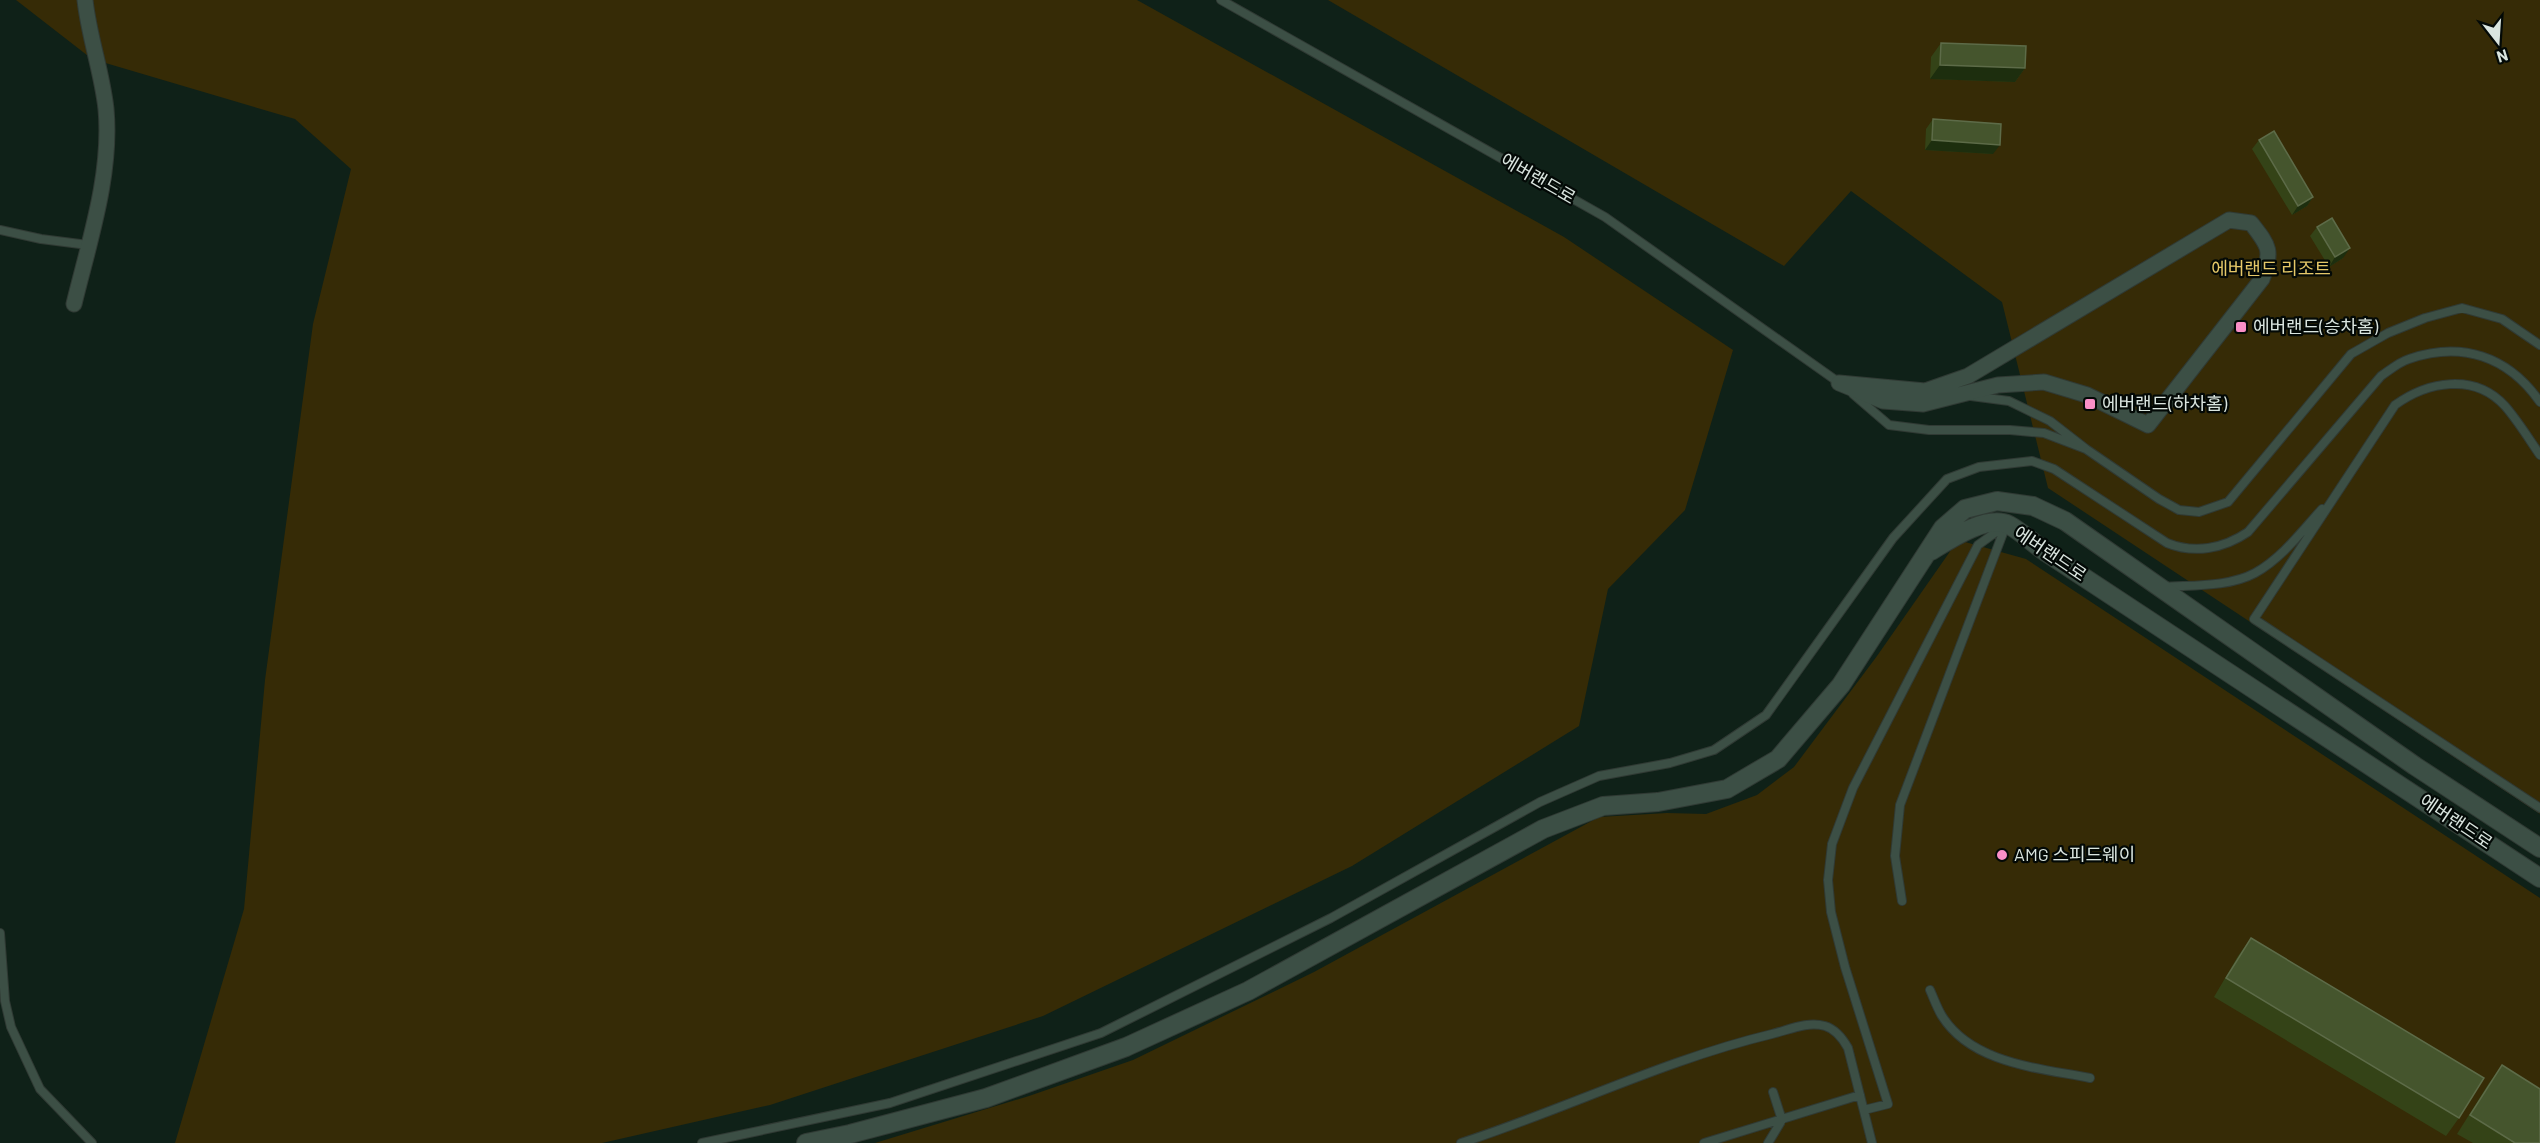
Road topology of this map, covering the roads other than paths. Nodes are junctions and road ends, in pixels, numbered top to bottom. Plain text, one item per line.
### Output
1 (85, 0) edge
2 (1221, 0) edge
3 (0, 230) edge
4 (88, 245) junction
5 (74, 304) dead end
6 (2540, 345) edge
7 (1839, 382) junction
8 (1925, 391) junction
9 (1959, 395) junction
10 (2540, 402) edge
11 (2086, 449) junction
12 (2540, 455) edge
13 (2337, 492) junction
14 (2007, 524) junction
15 (1929, 552) junction
16 (2160, 587) junction
17 (2540, 808) edge
18 (2540, 848) edge
19 (2540, 878) edge
20 (1902, 901) dead end
21 (0, 933) edge
22 (1930, 990) dead end
23 (2090, 1078) dead end
24 (1773, 1092) dead end
25 (1860, 1095) junction
26 (1864, 1110) junction
27 (1782, 1120) junction
28 (92, 1143) edge
29 (702, 1143) edge
30 (806, 1143) edge
31 (1461, 1143) edge
32 (1704, 1143) edge
33 (1767, 1143) edge
34 (1872, 1143) edge

1 - 4 street
2 - 7 lane, 에버랜드로
3 - 4 lane
4 - 5 street
6 - 11 lane
7 - 8 street
7 - 9 street
7 - 11 lane, 에버랜드로
8 - 9 lane
8 - 9 street
9 - 11 lane
10 - 29 lane
12 - 13 lane
13 - 16 lane
13 - 17 lane
14 - 15 street, 에버랜드로
14 - 19 street, 에버랜드로
14 - 20 lane
14 - 26 lane
15 - 16 street, 에버랜드로
15 - 30 street
16 - 18 street, 에버랜드로
21 - 28 lane
22 - 23 lane
24 - 27 lane
25 - 26 lane
25 - 27 lane
25 - 31 lane
26 - 34 lane
27 - 32 lane
27 - 33 lane

